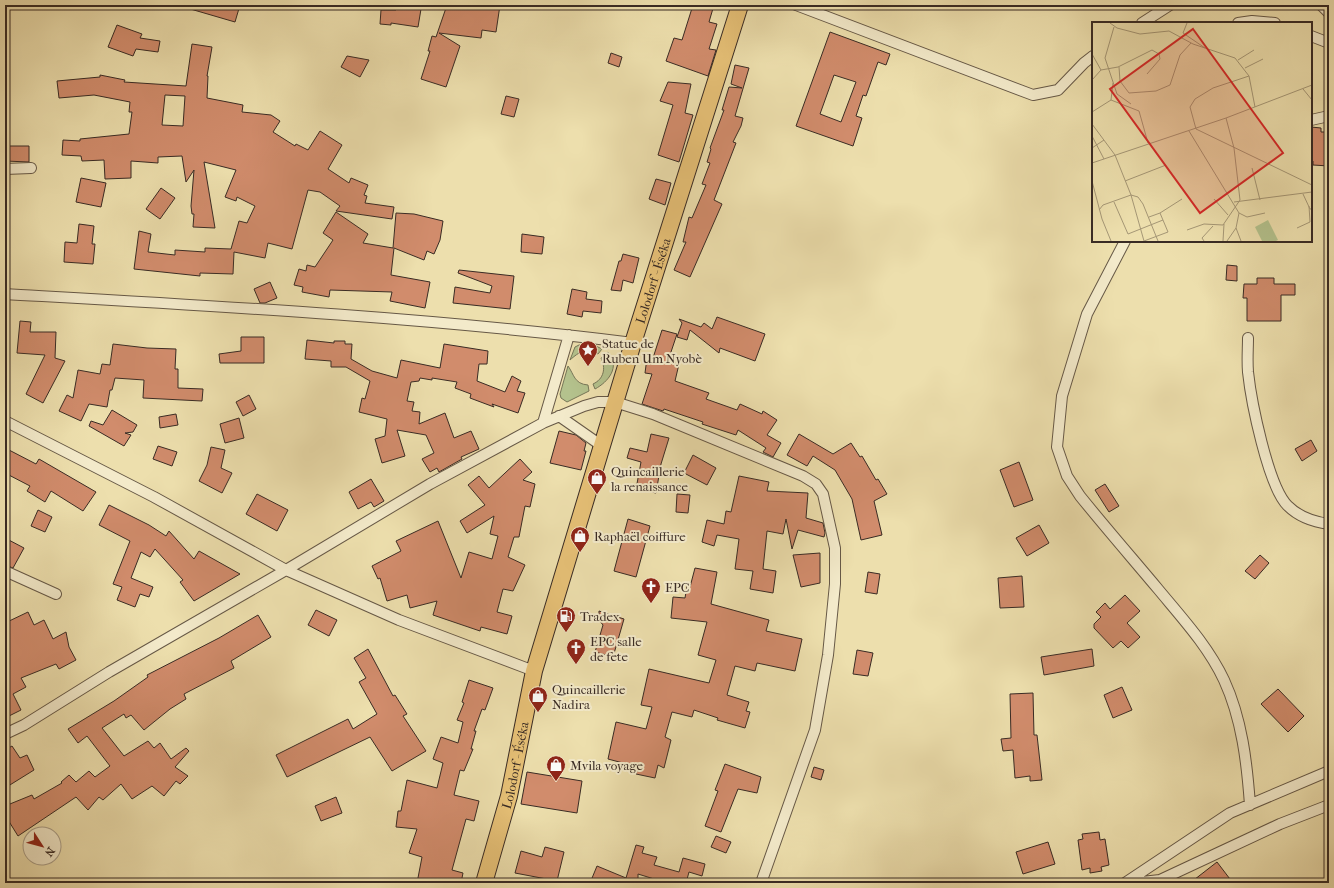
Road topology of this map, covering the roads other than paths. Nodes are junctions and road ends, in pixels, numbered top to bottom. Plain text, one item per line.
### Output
1 (740, 5) edge
2 (796, 5) edge
3 (1170, 5) edge
4 (1321, 5) edge
5 (1329, 13) edge
6 (1144, 22) edge
7 (1245, 22) edge
8 (1264, 22) edge
9 (1312, 36) edge
10 (1329, 43) edge
11 (1092, 57) edge
12 (1329, 116) edge
13 (1312, 120) edge
14 (30, 168) dead end
15 (5, 170) edge
16 (1124, 242) edge
17 (5, 294) edge
18 (569, 335) junction
19 (1248, 338) dead end
20 (632, 343) junction
21 (615, 402) junction
22 (559, 416) junction
23 (5, 420) edge
24 (543, 423) junction
25 (602, 446) junction
26 (1329, 524) edge
27 (286, 570) junction
28 (5, 571) edge
29 (56, 594) dead end
30 (534, 670) junction
31 (5, 734) edge
32 (1329, 771) edge
33 (1250, 805) junction
34 (1329, 805) edge
35 (1126, 882) edge
36 (484, 883) edge
37 (761, 883) edge

1 - 20 main road, Lolodorf - Éséka
2 - 11 street
3 - 6 street
4 - 5 street
7 - 8 street
9 - 10 street
12 - 13 street
14 - 15 street
16 - 33 street
17 - 18 street
18 - 20 street
18 - 24 street
19 - 26 street
20 - 21 main road, Lolodorf - Éséka
21 - 22 street
21 - 25 main road, Lolodorf - Éséka
21 - 37 street
22 - 24 street
22 - 25 street
23 - 27 street
24 - 27 street
25 - 30 main road, Lolodorf - Éséka
27 - 30 street
27 - 31 street
28 - 29 street
30 - 36 main road, Lolodorf - Éséka
32 - 33 street
33 - 35 street
34 - 35 street

